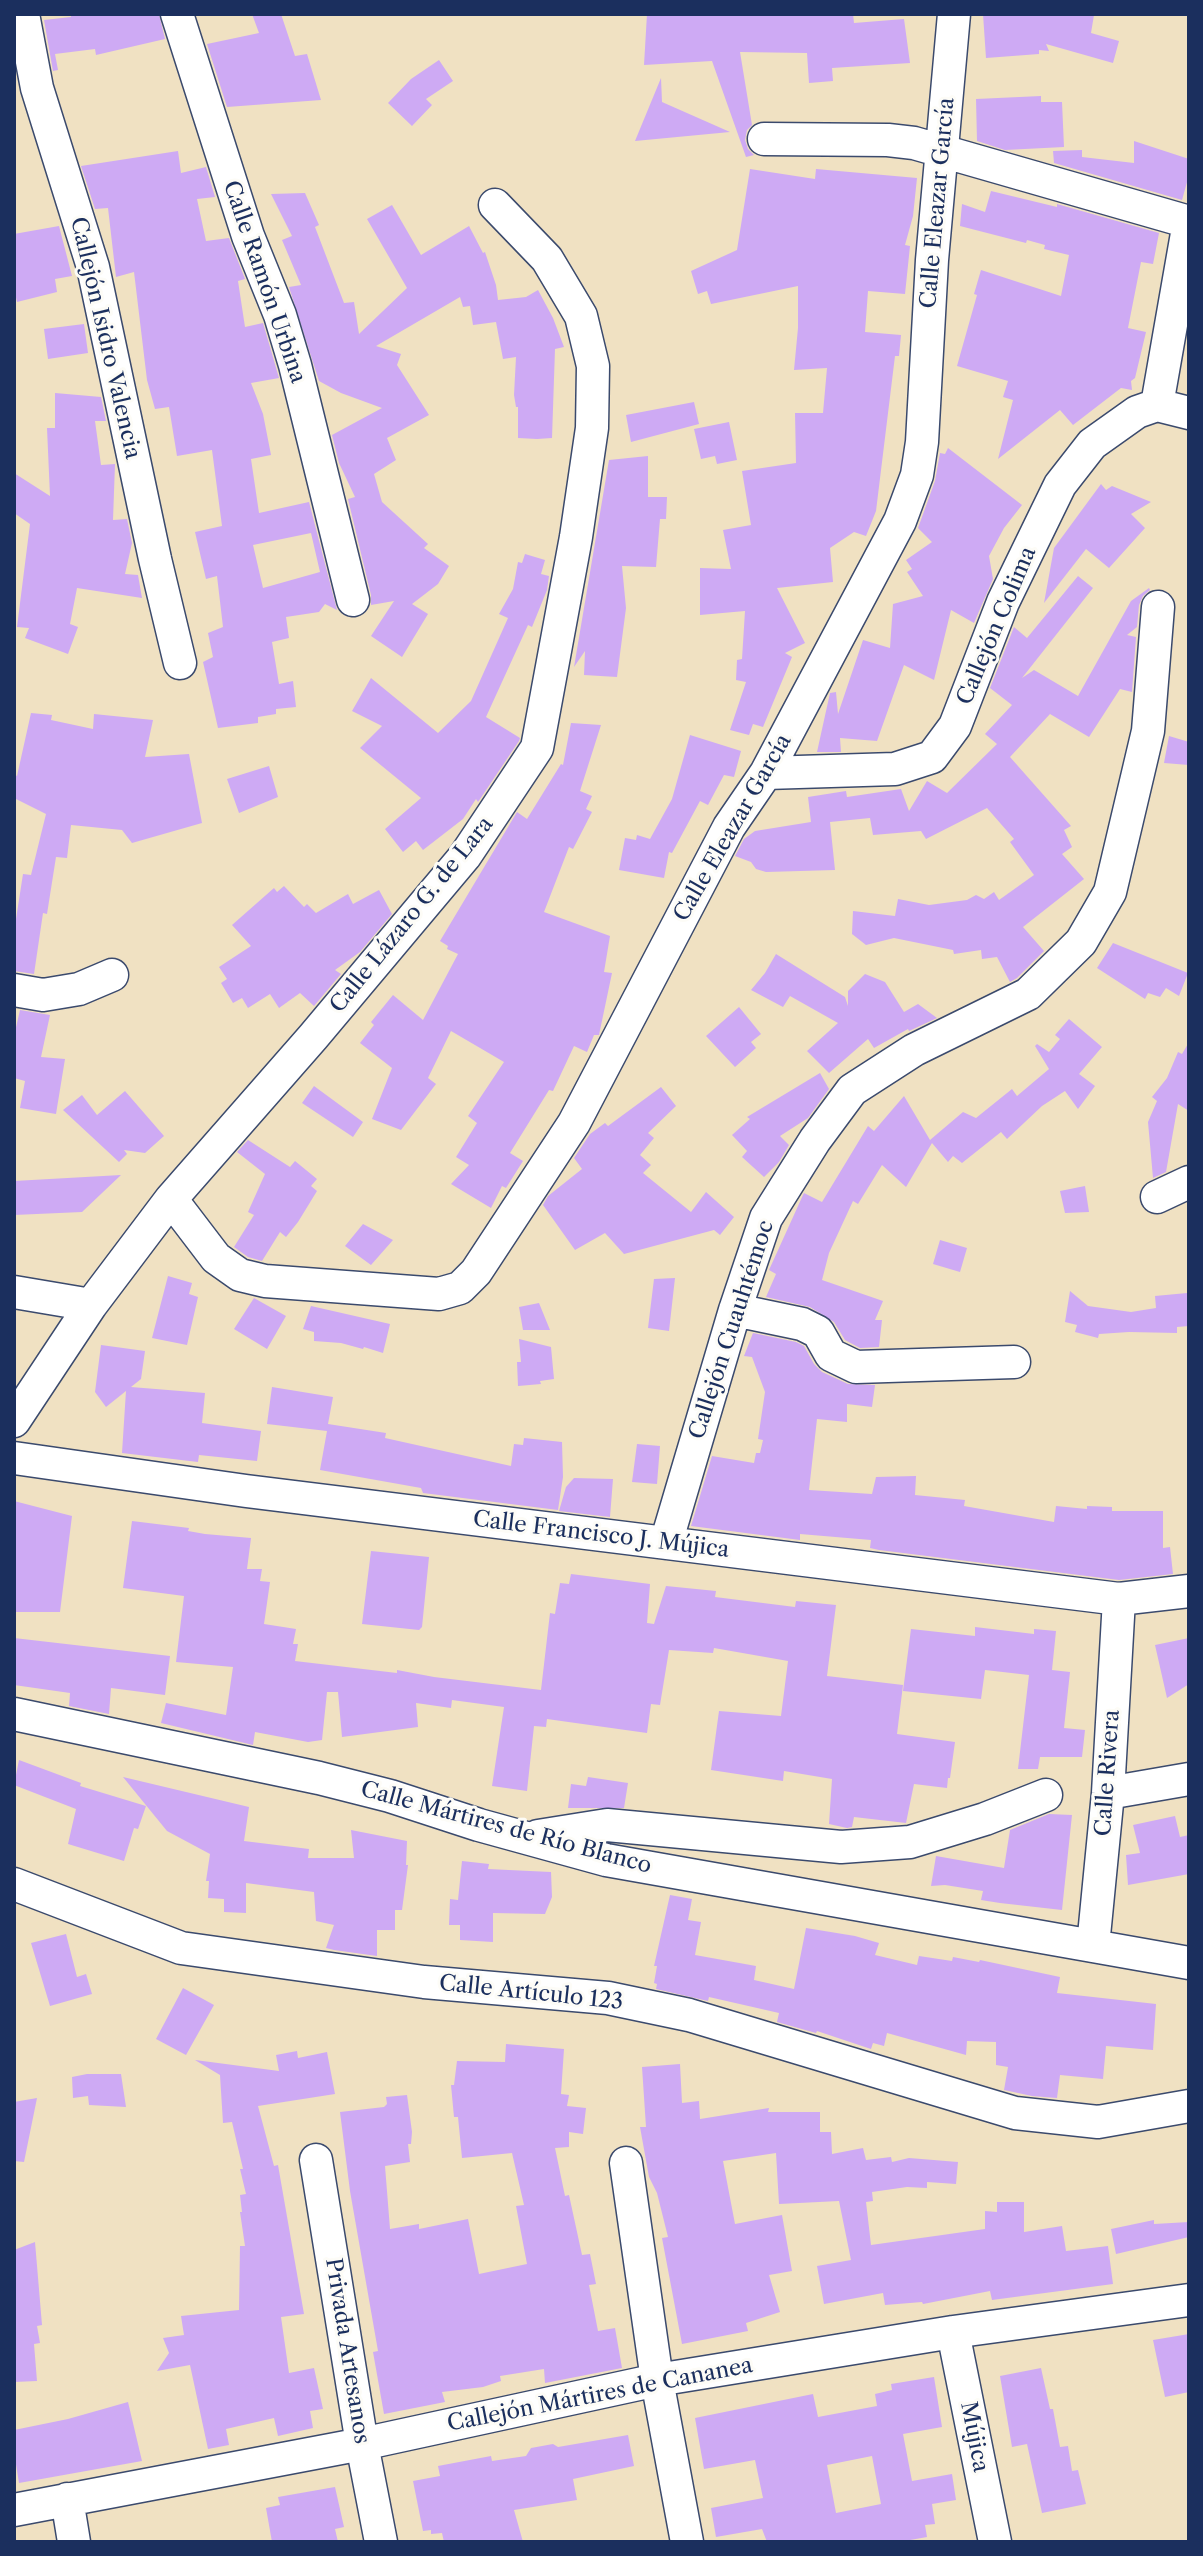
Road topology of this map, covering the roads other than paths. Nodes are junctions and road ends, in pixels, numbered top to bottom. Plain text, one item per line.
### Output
1 (23, 14) edge
2 (177, 14) edge
3 (954, 14) edge
4 (764, 139) dead end
5 (942, 151) junction
6 (495, 205) dead end
7 (1189, 222) edge
8 (1157, 405) junction
9 (1189, 413) edge
10 (353, 600) dead end
11 (1158, 607) dead end
12 (180, 663) dead end
13 (766, 773) junction
14 (112, 975) dead end
15 (14, 990) edge
16 (1189, 1182) edge
17 (1157, 1197) dead end
18 (171, 1199) junction
19 (14, 1292) edge
20 (91, 1305) junction
21 (735, 1310) junction
22 (1014, 1362) dead end
23 (14, 1421) edge
24 (14, 1458) edge
25 (666, 1543) junction
26 (1189, 1591) edge
27 (1119, 1599) junction
28 (14, 1714) edge
29 (1189, 1779) edge
30 (1108, 1793) junction
31 (1046, 1795) dead end
32 (527, 1838) junction
33 (14, 1884) edge
34 (1093, 1946) junction
35 (1189, 1963) edge
36 (1189, 2106) edge
37 (316, 2160) dead end
38 (626, 2163) dead end
39 (1189, 2300) edge
40 (953, 2332) junction
41 (657, 2380) junction
42 (362, 2444) junction
43 (67, 2499) junction
44 (14, 2510) edge
45 (74, 2542) edge
46 (381, 2542) edge
47 (687, 2542) edge
48 (995, 2542) edge

1 - 12 street, Callejón Isidro Valencia
2 - 10 street, Calle Ramón Urbina
3 - 5 street, Calle Eleazar García
4 - 5 street
5 - 7 street
5 - 13 street, Calle Eleazar García
6 - 18 street, Calle Lázaro G. de Lara
7 - 8 street
8 - 9 street
8 - 13 street, Callejón Colima
11 - 21 street, Callejón Cuauhtémoc
13 - 18 street, Calle Eleazar García
14 - 15 street
16 - 17 street
18 - 20 street, Calle Lázaro G. de Lara
19 - 20 street
20 - 23 street, Calle Lázaro G. de Lara
21 - 22 street
21 - 25 street, Callejón Cuauhtémoc
24 - 25 street, Calle Francisco J. Mújica
25 - 27 street, Calle Francisco J. Mújica
26 - 27 street, Calle Francisco J. Mújica
27 - 30 street, Calle Rivera
28 - 32 street, Calle Mártires de Río Blanco
29 - 30 street
30 - 34 street, Calle Rivera
31 - 32 street
32 - 34 street, Calle Mártires de Río Blanco
33 - 36 street, Calle Artículo 123
34 - 35 street, Calle Mártires de Río Blanco
37 - 42 street, Privada Artesanos
38 - 41 street
39 - 40 street, Callejón Mártires de Cananea
40 - 41 street, Callejón Mártires de Cananea
40 - 48 street, Mújica
41 - 42 street, Callejón Mártires de Cananea
41 - 47 street
42 - 43 street, Callejón Mártires de Cananea
42 - 46 street, Privada Artesanos
43 - 44 street, Callejón Mártires de Cananea
43 - 45 street

